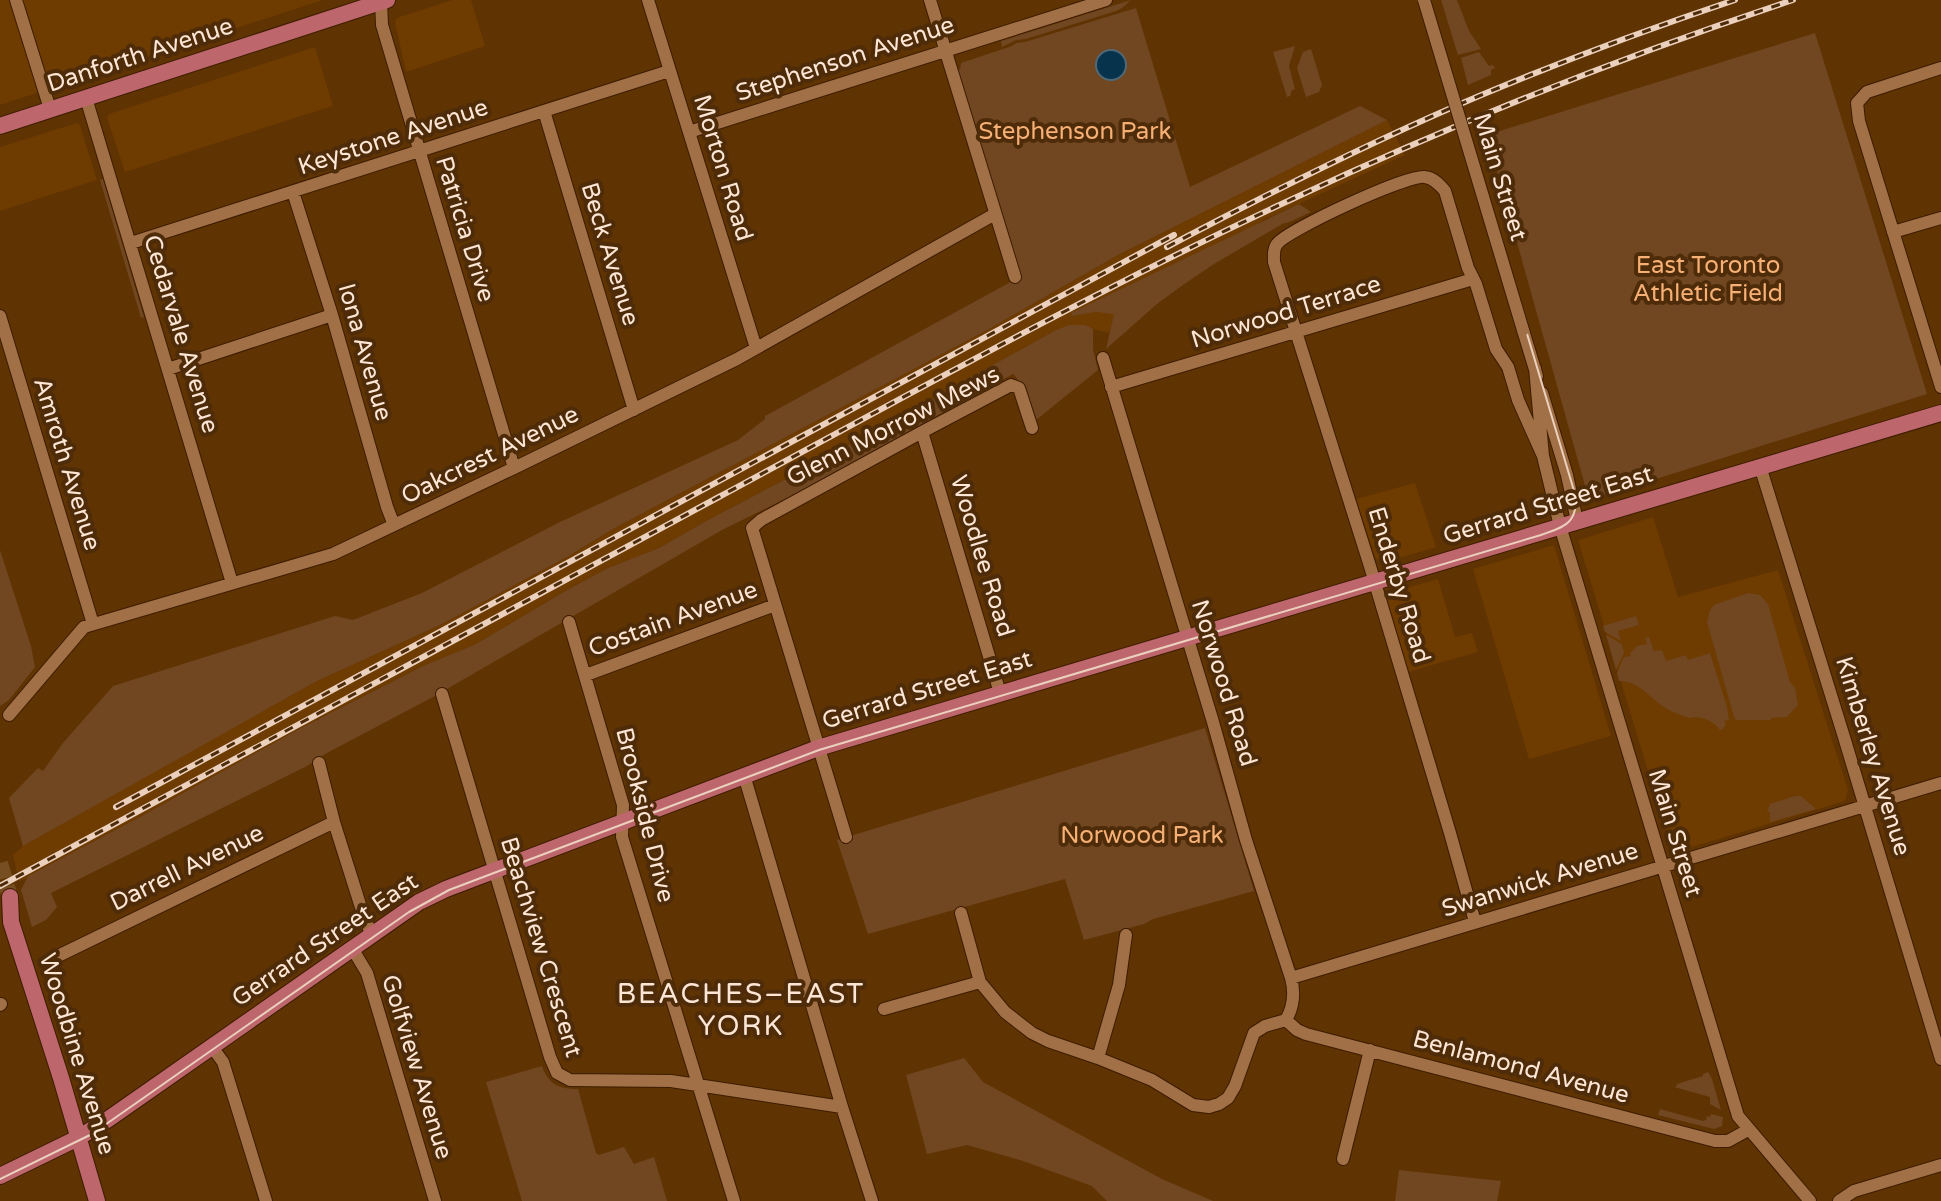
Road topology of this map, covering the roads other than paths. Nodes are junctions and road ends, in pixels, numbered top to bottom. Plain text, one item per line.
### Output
1 (16, 0) edge
2 (648, 0) edge
3 (930, 0) edge
4 (1106, 0) edge
5 (1424, 0) edge
6 (383, 1) edge
7 (945, 51) junction
8 (1941, 68) edge
9 (669, 71) junction
10 (86, 98) junction
11 (50, 109) junction
12 (544, 111) junction
13 (0, 126) edge
14 (689, 132) junction
15 (418, 152) junction
16 (293, 192) junction
17 (995, 214) junction
18 (1941, 218) edge
19 (1893, 232) junction
20 (131, 243) junction
21 (1274, 262) joint
22 (1015, 277) dead end
23 (1473, 279) junction
24 (332, 315) junction
25 (0, 316) edge
26 (1295, 331) junction
27 (756, 348) junction
28 (1103, 358) dead end
29 (1535, 368) junction
30 (168, 369) junction
31 (1111, 387) junction
32 (1941, 387) edge
33 (634, 410) junction
34 (1941, 413) edge
35 (1032, 428) dead end
36 (922, 432) junction
37 (1543, 456) junction
38 (1760, 466) junction
39 (514, 468) junction
40 (1577, 521) junction
41 (394, 525) junction
42 (1560, 526) junction
43 (1375, 581) junction
44 (232, 583) junction
45 (775, 605) junction
46 (569, 622) dead end
47 (93, 624) junction
48 (1187, 637) junction
49 (586, 675) junction
50 (1000, 693) junction
51 (442, 694) dead end
52 (9, 715) dead end
53 (818, 748) junction
54 (319, 763) dead end
55 (744, 775) junction
56 (1941, 783) edge
57 (1865, 805) junction
58 (623, 821) junction
59 (334, 822) junction
60 (846, 837) dead end
61 (1662, 867) junction
62 (495, 870) junction
63 (5, 901) tunnel mouth
64 (961, 913) dead end
65 (1475, 922) junction
66 (372, 935) junction
67 (1126, 935) dead end
68 (352, 948) junction
69 (60, 955) dead end
70 (1291, 978) junction
71 (980, 982) junction
72 (884, 1009) dead end
73 (1286, 1020) junction
74 (212, 1047) junction
75 (1370, 1050) junction
76 (1098, 1058) junction
77 (1941, 1059) edge
78 (699, 1086) junction
79 (842, 1107) junction
80 (1748, 1130) junction
81 (78, 1138) junction
82 (1343, 1159) dead end
83 (1941, 1165) edge
84 (0, 1176) edge
85 (97, 1201) edge
86 (266, 1201) edge
87 (435, 1201) edge
88 (734, 1201) edge
89 (872, 1201) edge
90 (1810, 1201) edge
91 (1839, 1201) edge

1 - 11 street
2 - 9 street, Morton Road
3 - 7 street
4 - 7 street, Stephenson Avenue
5 - 29 street, Main Street, bridge
6 - 10 main road, Danforth Avenue
6 - 15 street, Patricia Drive
7 - 14 street, Stephenson Avenue
7 - 17 street
8 - 19 street
9 - 12 street, Keystone Avenue
9 - 14 street, Morton Road
10 - 11 main road, Danforth Avenue
10 - 20 street, Cedarvale Avenue
11 - 13 main road, Danforth Avenue
12 - 15 street, Keystone Avenue
12 - 33 street, Beck Avenue
14 - 27 street, Morton Road
15 - 16 street, Keystone Avenue
15 - 39 street, Patricia Drive
16 - 20 street, Keystone Avenue
16 - 24 street, Iona Avenue
17 - 22 street
17 - 27 street, Oakcrest Avenue
18 - 19 street
19 - 32 street
20 - 30 street, Cedarvale Avenue
21 - 23 street, Main Street
21 - 26 street, Enderby Road
23 - 26 street, Norwood Terrace
23 - 37 street, Main Street
24 - 30 street
24 - 41 street, Iona Avenue
25 - 47 street, Amroth Avenue
26 - 31 street, Norwood Terrace
26 - 43 street, Enderby Road
27 - 33 street, Oakcrest Avenue
28 - 31 street, Norwood Road
29 - 37 street, Main Street
29 - 40 street, Main Street
30 - 44 street, Cedarvale Avenue
31 - 48 street, Norwood Road
33 - 39 street, Oakcrest Avenue
34 - 38 main road, Gerrard Street East
35 - 36 street, Glenn Morrow Mews
36 - 45 street, Glenn Morrow Mews
36 - 50 street, Woodlee Road
37 - 42 street, Main Street
38 - 40 main road, Gerrard Street East
38 - 57 street, Kimberley Avenue
39 - 41 street, Oakcrest Avenue
40 - 42 main road, Gerrard Street East
41 - 44 street, Oakcrest Avenue
42 - 43 main road, Gerrard Street East
42 - 61 street, Main Street
43 - 48 main road, Gerrard Street East
43 - 65 street, Enderby Road
44 - 47 street, Oakcrest Avenue
45 - 49 street, Costain Avenue
45 - 53 street
46 - 49 street, Brookside Drive
47 - 52 street, Oakcrest Avenue
48 - 50 main road, Gerrard Street East
48 - 70 street, Norwood Road
49 - 58 street, Brookside Drive
50 - 53 main road, Gerrard Street East
51 - 62 street, Beachview Crescent
53 - 55 main road, Gerrard Street East
53 - 60 street
54 - 59 street
55 - 58 main road, Gerrard Street East
55 - 79 street
56 - 57 street, Swanwick Avenue
57 - 61 street, Swanwick Avenue
57 - 77 street, Kimberley Avenue
58 - 62 main road, Gerrard Street East
58 - 78 street, Brookside Drive
59 - 66 street
59 - 69 street, Darrell Avenue
61 - 65 street, Swanwick Avenue
61 - 80 street, Main Street
62 - 66 main road, Gerrard Street East
62 - 78 street, Beachview Crescent
63 - 81 main road, Woodbine Avenue
64 - 71 street
65 - 70 street, Swanwick Avenue
66 - 68 main road, Gerrard Street East
67 - 76 street
68 - 74 main road, Gerrard Street East
68 - 87 street, Golfview Avenue
70 - 73 street, Norwood Road
71 - 72 street
71 - 76 street
73 - 75 street, Benlamond Avenue
73 - 76 street
74 - 81 main road, Gerrard Street East
74 - 86 street
75 - 80 street, Benlamond Avenue
75 - 82 street
78 - 79 street, Beachview Crescent
78 - 88 street, Brookside Drive
79 - 89 street
80 - 90 street, Main Street
81 - 84 main road, Gerrard Street East
81 - 85 main road, Woodbine Avenue
83 - 91 street

